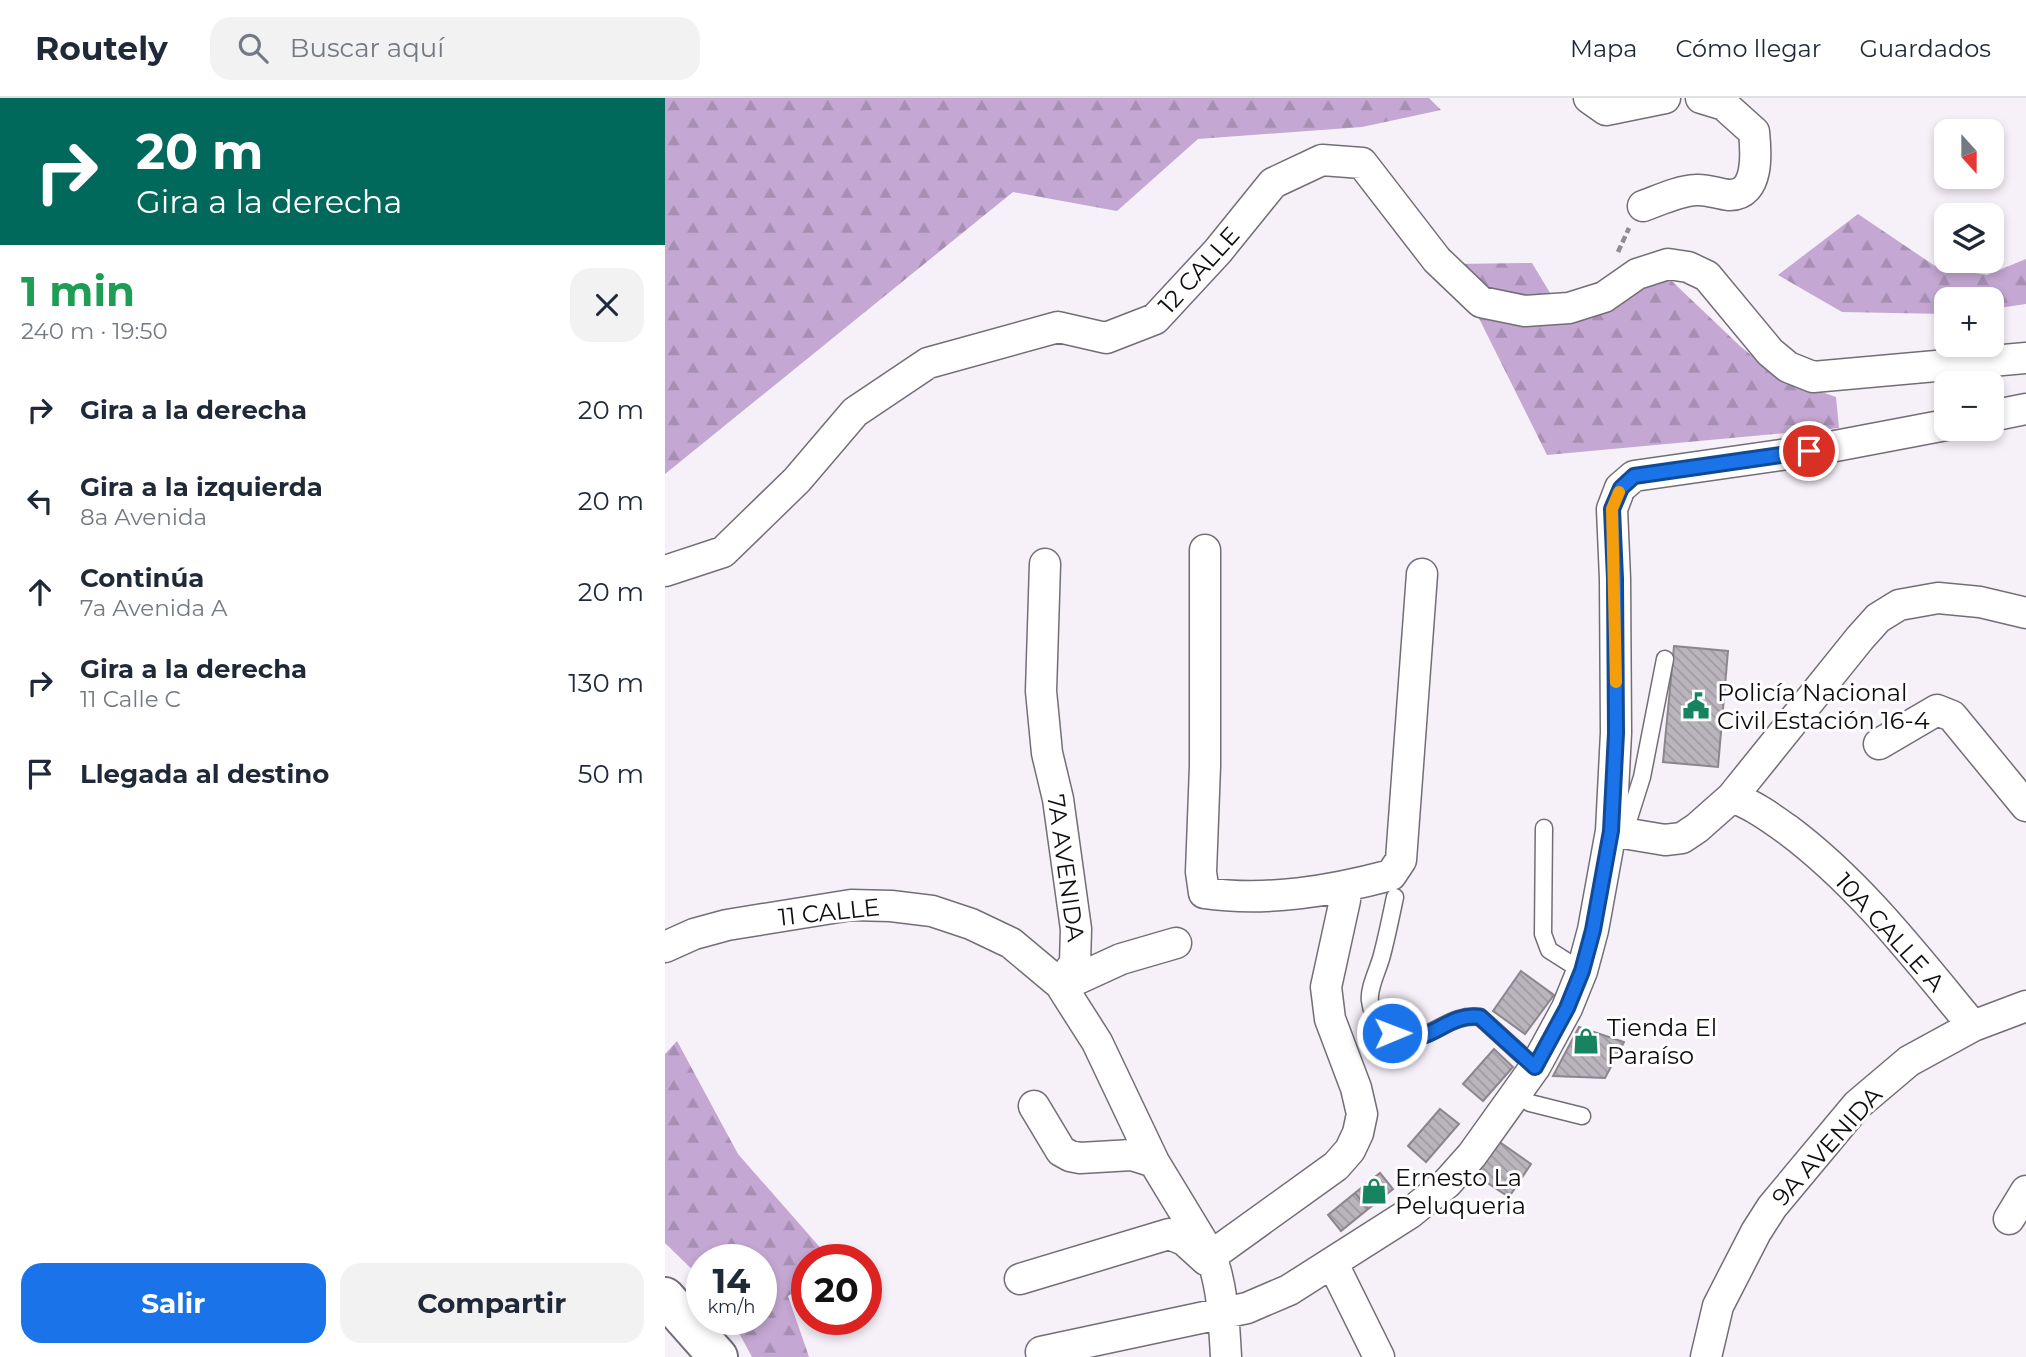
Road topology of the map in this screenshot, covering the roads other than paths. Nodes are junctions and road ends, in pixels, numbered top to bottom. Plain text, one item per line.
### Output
1 (1589, 98) edge
2 (1665, 98) edge
3 (1701, 98) edge
4 (1643, 206) dead end
5 (2026, 358) edge
6 (2026, 410) edge
7 (2004, 414) edge
8 (1934, 427) edge
9 (1205, 550) dead end
10 (1045, 564) dead end
11 (665, 571) edge
12 (1422, 575) dead end
13 (2026, 613) edge
14 (1665, 659) dead end
15 (1879, 744) dead end
16 (1732, 797) junction
17 (2026, 806) edge
18 (1544, 828) dead end
19 (1617, 832) junction
20 (1346, 886) junction
21 (1395, 897) dead end
22 (1176, 943) dead end
23 (665, 947) edge
24 (1582, 971) junction
25 (1061, 985) junction
26 (2026, 1006) edge
27 (1973, 1026) junction
28 (1535, 1067) junction
29 (1516, 1093) junction
30 (1034, 1106) dead end
31 (1582, 1116) dead end
32 (1154, 1162) junction
33 (2026, 1191) edge
34 (2009, 1219) dead end
35 (1214, 1263) junction
36 (1333, 1264) junction
37 (1020, 1279) dead end
38 (665, 1297) edge
39 (1223, 1313) junction
40 (1041, 1352) dead end
41 (718, 1357) edge
42 (1226, 1357) edge
43 (1379, 1357) edge
44 (1706, 1357) edge

1 - 2 street
3 - 4 street
5 - 11 street, 12 CALLE
6 - 7 street
8 - 19 street
9 - 20 street
10 - 25 street, 7A AVENIDA
12 - 20 street
13 - 16 street
14 - 19 lane
15 - 17 street
16 - 19 street
16 - 27 street, 10A CALLE A
18 - 24 lane
19 - 24 street
20 - 35 street
21 - 28 lane
22 - 25 street
23 - 25 street, 11 CALLE
24 - 28 street
25 - 32 street
26 - 27 street, 9A AVENIDA
27 - 44 street, 9A AVENIDA
28 - 29 street
29 - 31 lane
29 - 36 street
30 - 32 street
32 - 35 street
33 - 34 street
35 - 37 street
35 - 39 street
36 - 39 street
36 - 43 street
38 - 41 street
39 - 40 street
39 - 42 street

